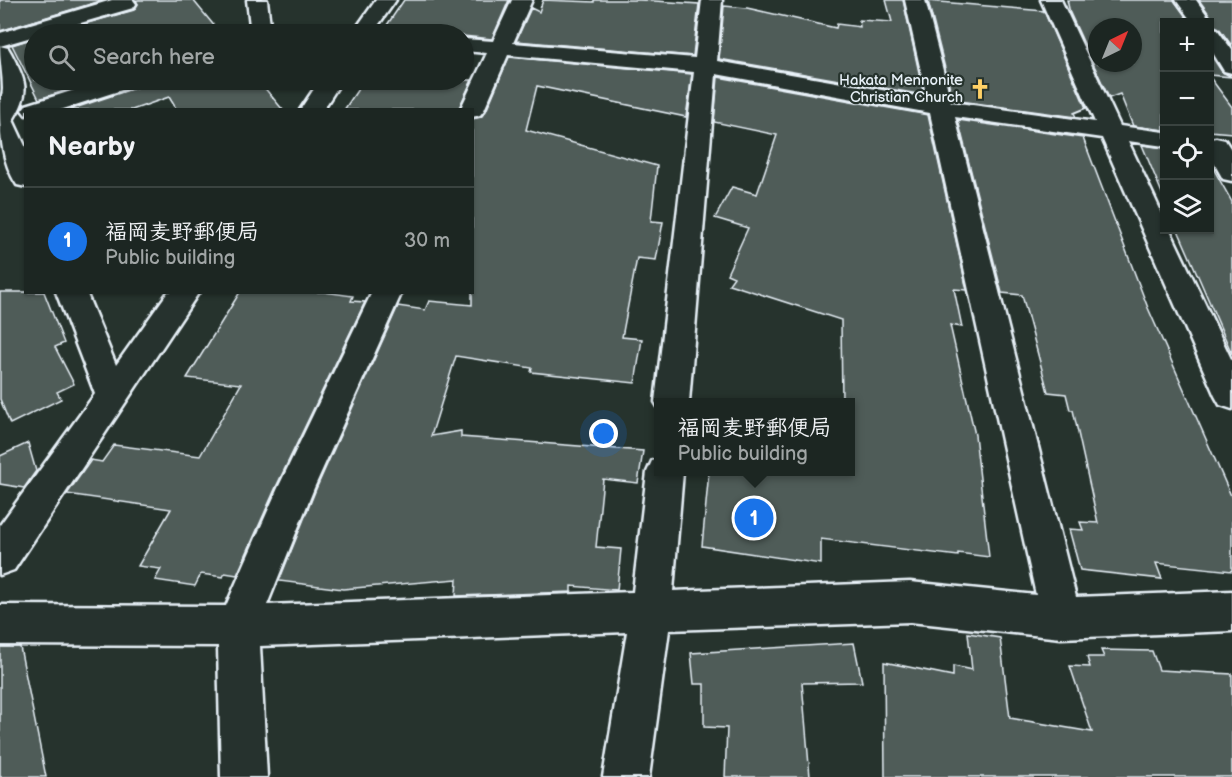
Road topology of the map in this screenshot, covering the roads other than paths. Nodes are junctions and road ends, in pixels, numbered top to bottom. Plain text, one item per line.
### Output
1 (257, 0) edge
2 (386, 0) edge
3 (522, 0) edge
4 (712, 0) edge
5 (915, 0) edge
6 (1051, 0) edge
7 (1186, 0) edge
8 (129, 1) edge
9 (1199, 18) edge
10 (53, 24) edge
11 (260, 24) edge
12 (369, 24) edge
13 (24, 33) edge
14 (0, 40) edge
15 (1214, 40) edge
16 (474, 46) edge
17 (500, 48) junction
18 (0, 53) edge
19 (706, 66) junction
20 (1232, 66) edge
21 (97, 90) edge
22 (325, 90) edge
23 (40, 108) edge
24 (312, 108) edge
25 (473, 108) edge
26 (942, 108) junction
27 (24, 113) edge
28 (0, 120) edge
29 (1110, 132) junction
30 (1160, 138) edge
31 (1219, 146) edge
32 (1232, 173) edge
33 (24, 174) edge
34 (183, 294) edge
35 (386, 294) edge
36 (81, 296) edge
37 (112, 396) junction
38 (1232, 396) edge
39 (672, 398) edge
40 (665, 476) edge
41 (0, 557) edge
42 (1232, 611) edge
43 (651, 613) junction
44 (1061, 618) junction
45 (0, 625) edge
46 (238, 626) junction
47 (244, 777) edge
48 (626, 777) edge

1 - 11 street
2 - 12 street
3 - 17 street
4 - 19 street
5 - 26 street
6 - 29 street
7 - 9 street
8 - 10 street
13 - 14 street
15 - 20 street
16 - 17 street
17 - 19 street
17 - 25 street
18 - 28 street
19 - 26 street
19 - 39 street
21 - 23 street
22 - 24 street
26 - 29 street
26 - 44 street
27 - 28 street
28 - 33 street
29 - 30 street
29 - 38 street
31 - 32 street
34 - 37 street
35 - 46 street
36 - 37 street
37 - 41 street
40 - 43 street
42 - 44 street
43 - 44 street
43 - 46 street
43 - 48 street
45 - 46 street
46 - 47 street

